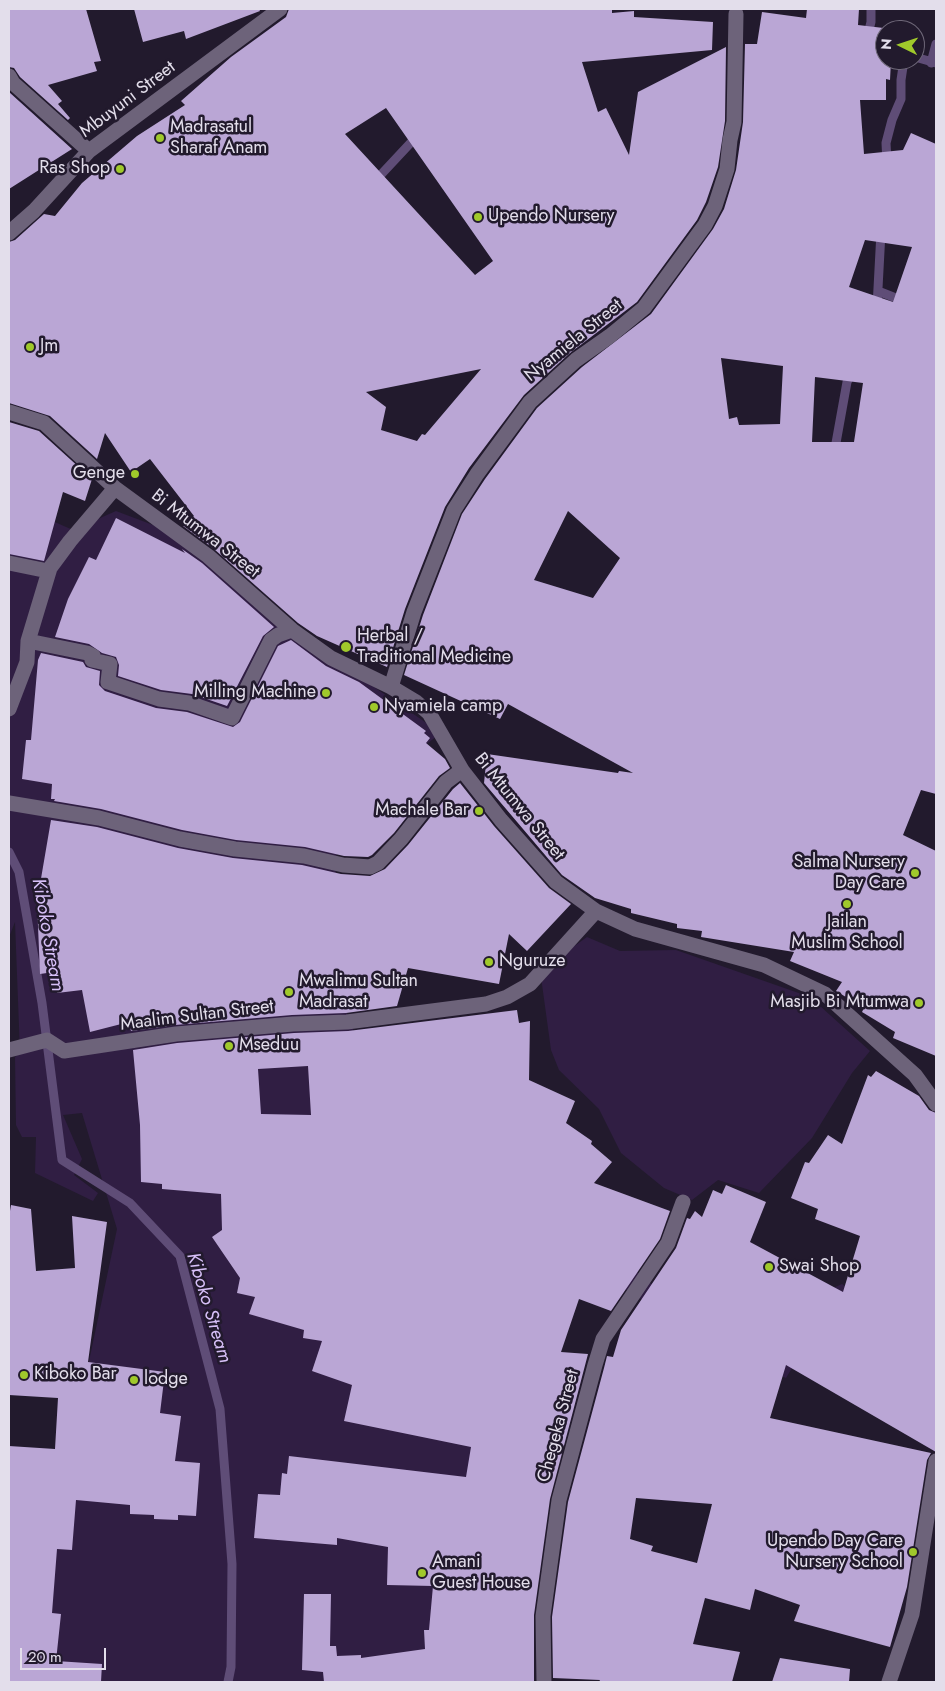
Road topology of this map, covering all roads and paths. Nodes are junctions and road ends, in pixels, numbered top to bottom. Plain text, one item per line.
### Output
1 (280, 9) edge
2 (736, 14) dead end
3 (9, 76) edge
4 (89, 151) junction
5 (9, 233) edge
6 (9, 412) edge
7 (116, 488) junction
8 (9, 563) edge
9 (50, 568) junction
10 (292, 630) junction
11 (28, 641) junction
12 (391, 687) junction
13 (9, 709) edge
14 (462, 770) junction
15 (9, 803) edge
16 (596, 911) junction
17 (9, 1050) edge
18 (936, 1104) edge
19 (683, 1202) dead end
20 (936, 1461) edge
21 (544, 1682) edge
22 (889, 1682) edge

1 - 4 street, Mbuyuni Street
2 - 12 street, Nyamiela Street
3 - 4 street
4 - 5 street, Mbuyuni Street
6 - 7 street, Bi Mtumwa Street
7 - 9 street
7 - 10 street, Bi Mtumwa Street
8 - 9 street
9 - 11 street
10 - 11 street
10 - 12 street, Bi Mtumwa Street
11 - 13 street
12 - 14 street, Bi Mtumwa Street
14 - 15 street
14 - 16 street, Bi Mtumwa Street
16 - 17 street, Maalim Sultan Street
16 - 18 street, Bi Mtumwa Street
19 - 21 street, Chegeka Street
20 - 22 street

